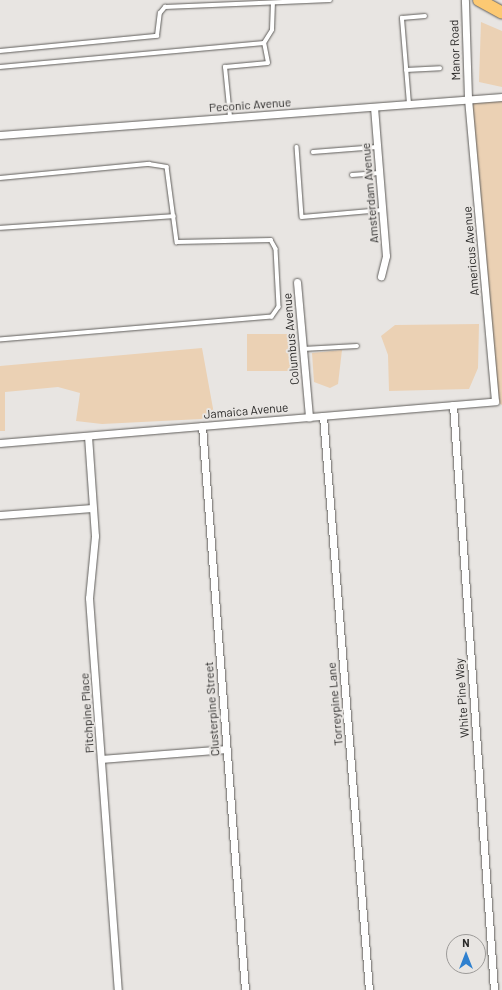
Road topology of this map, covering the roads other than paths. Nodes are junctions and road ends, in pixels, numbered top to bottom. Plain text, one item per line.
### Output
1 (330, 0) edge
2 (465, 0) edge
3 (479, 0) edge
4 (273, 5) junction
5 (502, 13) edge
6 (425, 16) dead end
7 (264, 43) junction
8 (0, 51) edge
9 (0, 67) edge
10 (440, 68) dead end
11 (406, 70) junction
12 (502, 97) edge
13 (468, 98) junction
14 (409, 104) junction
15 (374, 107) junction
16 (230, 117) junction
17 (0, 135) edge
18 (297, 147) dead end
19 (377, 147) junction
20 (313, 152) dead end
21 (379, 173) junction
22 (352, 175) dead end
23 (0, 178) edge
24 (382, 210) junction
25 (174, 216) junction
26 (0, 228) edge
27 (381, 276) dead end
28 (297, 282) dead end
29 (0, 340) edge
30 (357, 346) dead end
31 (303, 350) junction
32 (495, 401) joint
33 (453, 405) junction
34 (323, 416) junction
35 (309, 417) junction
36 (202, 426) junction
37 (88, 436) junction
38 (0, 443) edge
39 (92, 508) junction
40 (0, 515) edge
41 (226, 749) junction
42 (101, 759) junction
43 (118, 990) edge
44 (245, 990) edge
45 (369, 990) edge
46 (494, 990) edge

1 - 4 lane
2 - 13 street, Manor Road
3 - 5 main road
4 - 7 lane
4 - 8 lane
6 - 11 lane
7 - 9 lane
7 - 16 lane
10 - 11 lane
11 - 14 lane
12 - 13 street, Peconic Avenue
13 - 14 street, Peconic Avenue
13 - 32 street, Americus Avenue
14 - 15 street, Peconic Avenue
15 - 16 street, Peconic Avenue
15 - 19 street, Amsterdam Avenue
16 - 17 street, Peconic Avenue
18 - 24 lane
19 - 20 lane
19 - 21 street, Amsterdam Avenue
21 - 22 lane
21 - 24 street, Amsterdam Avenue
23 - 25 lane
24 - 27 street, Amsterdam Avenue
25 - 26 lane
25 - 29 lane
28 - 31 street, Columbus Avenue
30 - 31 lane
31 - 35 street, Columbus Avenue
32 - 33 street, Jamaica Avenue
33 - 34 street, Jamaica Avenue
33 - 46 street, White Pine Way
34 - 35 street, Jamaica Avenue
34 - 45 street, Torreypine Lane
35 - 36 street, Jamaica Avenue
36 - 37 street, Jamaica Avenue
36 - 41 street, Clusterpine Street
37 - 38 street, Jamaica Avenue
37 - 39 street, Pitchpine Place
39 - 40 street
39 - 42 street, Pitchpine Place
41 - 42 street
41 - 44 street, Clusterpine Street
42 - 43 street, Pitchpine Place

